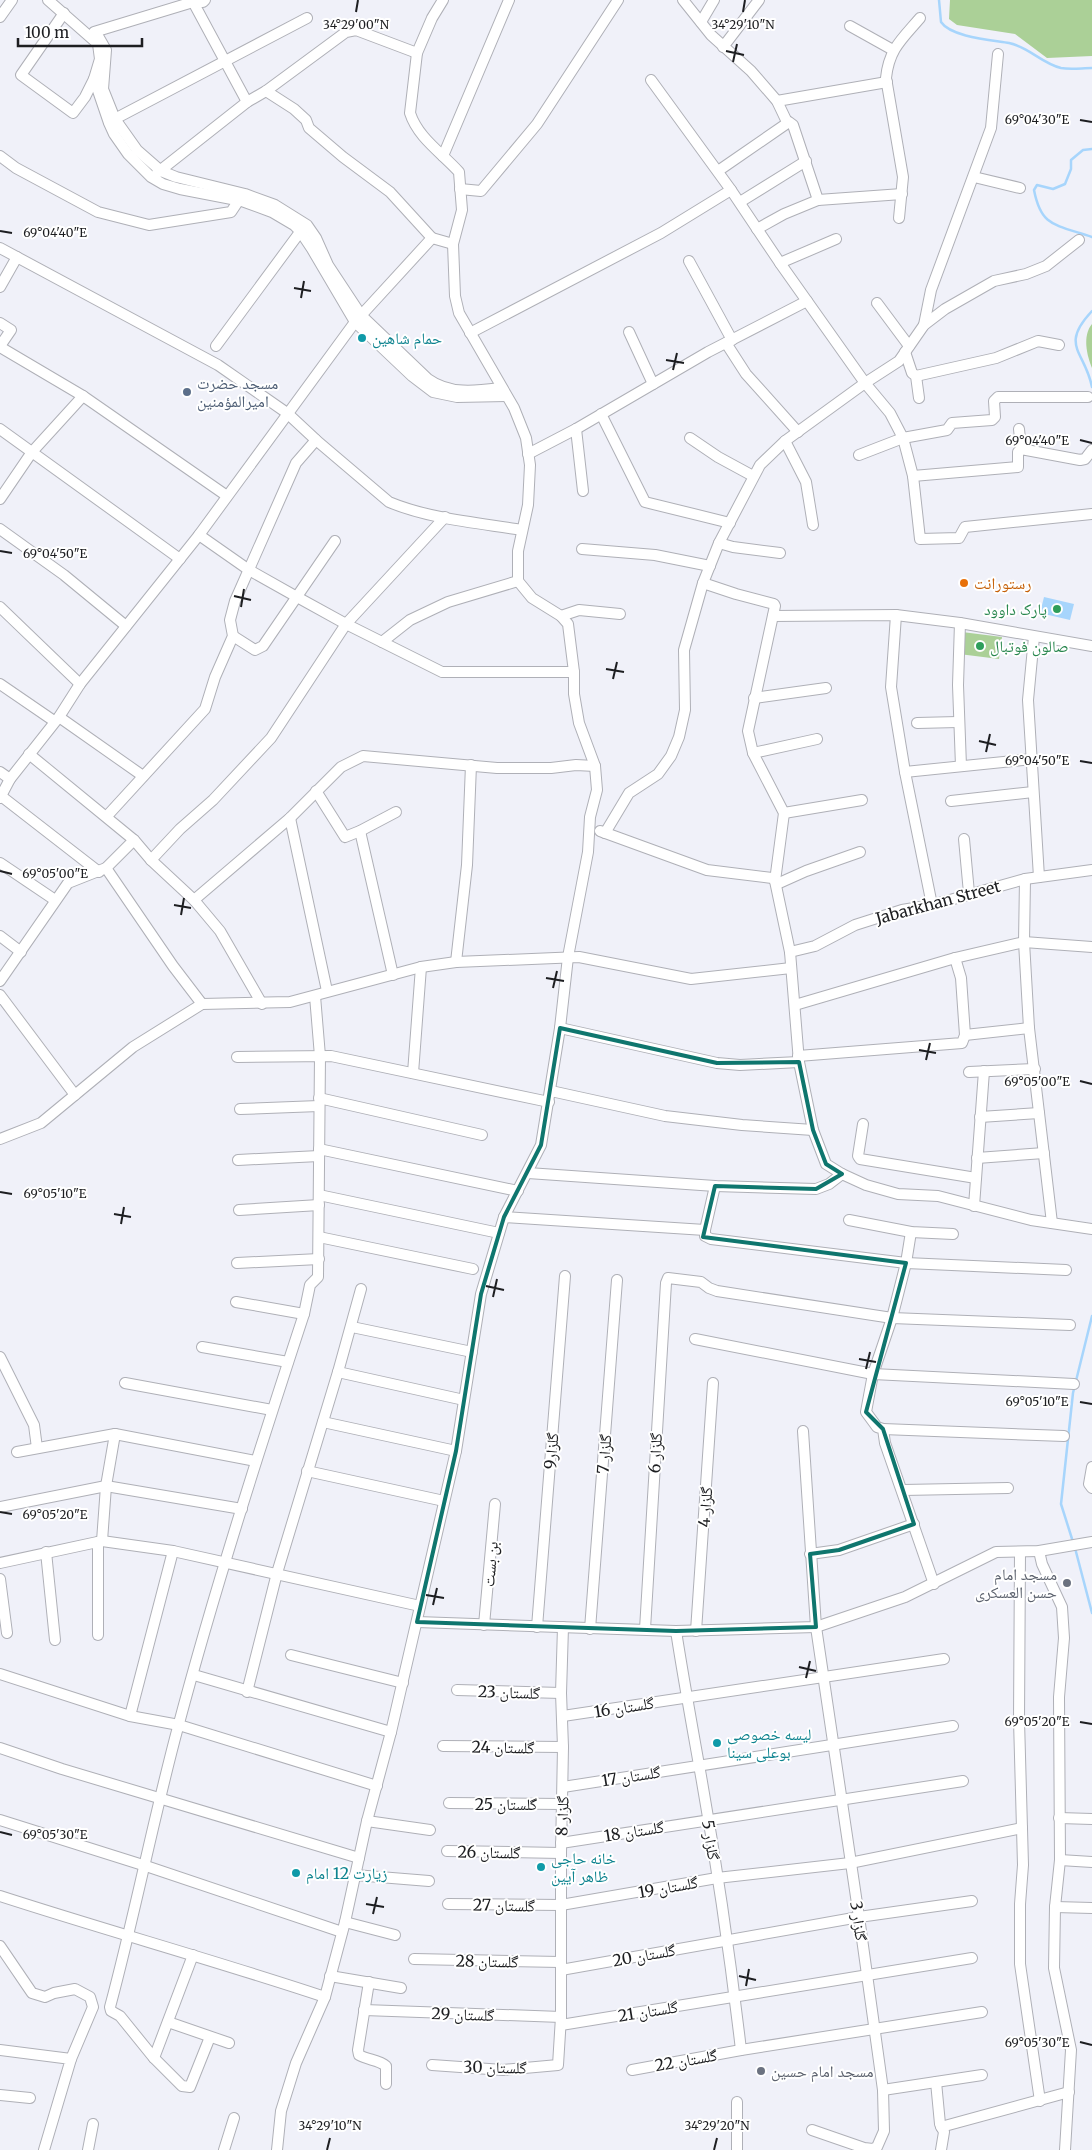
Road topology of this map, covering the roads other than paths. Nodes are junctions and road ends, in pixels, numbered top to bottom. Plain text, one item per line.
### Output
1 (12, 0) edge
2 (48, 0) edge
3 (59, 0) edge
4 (205, 0) edge
5 (443, 0) edge
6 (509, 0) edge
7 (618, 0) edge
8 (683, 0) edge
9 (714, 0) edge
10 (759, 0) edge
11 (193, 1) edge
12 (64, 13) junction
13 (0, 17) edge
14 (307, 18) dead end
15 (920, 18) dead end
16 (701, 22) junction
17 (850, 26) dead end
18 (94, 32) junction
19 (723, 47) junction
20 (893, 50) junction
21 (417, 53) junction
22 (998, 54) dead end
23 (226, 62) junction
24 (99, 77) junction
25 (651, 80) dead end
26 (887, 82) junction
27 (266, 91) junction
28 (777, 101) junction
29 (247, 102) junction
30 (111, 121) junction
31 (787, 122) junction
32 (0, 156) edge
33 (443, 156) junction
34 (806, 160) junction
35 (161, 171) junction
36 (718, 171) junction
37 (151, 177) junction
38 (974, 178) junction
39 (1020, 188) dead end
40 (460, 189) junction
41 (732, 190) junction
42 (902, 194) junction
43 (242, 198) junction
44 (818, 200) junction
45 (740, 202) junction
46 (899, 218) dead end
47 (303, 228) junction
48 (757, 229) junction
49 (432, 238) junction
50 (836, 239) dead end
51 (1079, 240) dead end
52 (453, 244) junction
53 (0, 248) edge
54 (17, 258) junction
55 (689, 261) dead end
56 (780, 263) junction
57 (0, 287) edge
58 (807, 301) junction
59 (877, 303) dead end
60 (358, 319) junction
61 (0, 323) edge
62 (924, 325) junction
63 (629, 332) dead end
64 (470, 333) junction
65 (729, 342) junction
66 (1059, 345) dead end
67 (0, 346) edge
68 (216, 346) dead end
69 (907, 349) junction
70 (916, 376) junction
71 (865, 382) junction
72 (653, 384) junction
73 (504, 392) junction
74 (83, 396) junction
75 (1088, 397) dead end
76 (919, 398) dead end
77 (287, 413) junction
78 (601, 414) junction
79 (0, 429) edge
80 (576, 429) junction
81 (1019, 429) dead end
82 (798, 432) junction
83 (690, 438) dead end
84 (902, 438) junction
85 (316, 440) junction
86 (785, 441) junction
87 (1021, 449) junction
88 (1092, 450) edge
89 (32, 452) junction
90 (528, 454) junction
91 (859, 455) dead end
92 (753, 476) junction
93 (913, 476) junction
94 (583, 491) dead end
95 (227, 496) junction
96 (0, 499) edge
97 (1092, 514) edge
98 (445, 517) junction
99 (730, 523) junction
100 (813, 525) dead end
101 (0, 528) edge
102 (522, 530) junction
103 (199, 535) junction
104 (335, 541) dead end
105 (719, 542) junction
106 (582, 549) dead end
107 (780, 552) dead end
108 (180, 559) junction
109 (710, 566) junction
110 (249, 570) junction
111 (518, 581) junction
112 (703, 583) junction
113 (297, 597) junction
114 (0, 607) edge
115 (620, 614) dead end
116 (896, 615) junction
117 (561, 616) junction
118 (773, 616) junction
119 (960, 623) junction
120 (346, 624) junction
121 (126, 626) junction
122 (233, 636) junction
123 (1034, 637) junction
124 (382, 642) junction
125 (1092, 646) edge
126 (574, 672) junction
127 (0, 684) edge
128 (80, 684) junction
129 (826, 688) dead end
130 (754, 698) junction
131 (57, 719) junction
132 (958, 722) junction
133 (916, 723) dead end
134 (817, 740) dead end
135 (753, 753) junction
136 (29, 754) junction
137 (1032, 759) junction
138 (471, 765) junction
139 (595, 766) junction
140 (961, 766) junction
141 (0, 772) edge
142 (905, 772) junction
143 (144, 776) junction
144 (10, 779) junction
145 (316, 790) junction
146 (1033, 792) junction
147 (1, 797) edge
148 (862, 800) dead end
149 (951, 801) dead end
150 (396, 812) dead end
151 (784, 813) junction
152 (106, 816) junction
153 (290, 818) junction
154 (590, 826) junction
155 (360, 831) junction
156 (604, 833) junction
157 (964, 839) dead end
158 (134, 840) junction
159 (860, 852) dead end
160 (151, 860) junction
161 (0, 863) edge
162 (102, 870) junction
163 (1092, 870) edge
164 (1039, 877) junction
165 (1025, 879) junction
166 (776, 882) junction
167 (969, 893) junction
168 (55, 900) junction
169 (194, 900) junction
170 (932, 905) junction
171 (0, 936) edge
172 (1024, 942) junction
173 (1092, 947) edge
174 (21, 952) junction
175 (790, 952) junction
176 (568, 957) junction
177 (955, 958) junction
178 (456, 962) junction
179 (421, 967) junction
180 (791, 968) junction
181 (393, 975) junction
182 (0, 981) edge
183 (327, 991) junction
184 (0, 995) edge
185 (315, 996) junction
186 (202, 1004) junction
187 (262, 1004) junction
188 (795, 1005) junction
189 (560, 1028) junction
190 (1029, 1028) junction
191 (965, 1035) junction
192 (237, 1056) dead end
193 (320, 1056) junction
194 (798, 1059) junction
195 (1035, 1069) junction
196 (969, 1072) dead end
197 (984, 1072) junction
198 (413, 1073) junction
199 (551, 1090) junction
200 (75, 1095) junction
201 (319, 1102) junction
202 (549, 1102) junction
203 (240, 1109) dead end
204 (1039, 1113) junction
205 (980, 1117) junction
206 (863, 1124) dead end
207 (812, 1130) junction
208 (482, 1135) dead end
209 (0, 1139) edge
210 (319, 1152) junction
211 (1044, 1153) junction
212 (977, 1158) junction
213 (238, 1160) dead end
214 (528, 1172) junction
215 (842, 1174) junction
216 (976, 1178) junction
217 (715, 1186) junction
218 (518, 1191) junction
219 (319, 1194) junction
220 (319, 1206) junction
221 (974, 1206) junction
222 (239, 1210) dead end
223 (504, 1217) junction
224 (849, 1220) dead end
225 (1052, 1223) junction
226 (1092, 1228) edge
227 (705, 1230) junction
228 (911, 1232) junction
229 (499, 1233) junction
230 (953, 1234) dead end
231 (319, 1237) junction
232 (319, 1259) junction
233 (237, 1263) dead end
234 (906, 1263) junction
235 (473, 1269) dead end
236 (1066, 1270) dead end
237 (566, 1276) dead end
238 (617, 1280) dead end
239 (362, 1289) dead end
240 (236, 1302) dead end
241 (304, 1314) junction
242 (892, 1318) junction
243 (1070, 1325) dead end
244 (352, 1327) junction
245 (695, 1339) dead end
246 (202, 1347) dead end
247 (472, 1352) junction
248 (0, 1357) edge
249 (288, 1362) junction
250 (338, 1372) junction
251 (873, 1374) junction
252 (125, 1382) dead end
253 (713, 1383) dead end
254 (1074, 1384) dead end
255 (464, 1400) junction
256 (272, 1410) junction
257 (323, 1422) junction
258 (883, 1429) junction
259 (804, 1432) dead end
260 (115, 1434) junction
261 (1064, 1436) dead end
262 (37, 1448) junction
263 (456, 1451) junction
264 (17, 1452) dead end
265 (256, 1461) junction
266 (307, 1472) junction
267 (106, 1486) junction
268 (1008, 1488) dead end
269 (903, 1490) junction
270 (444, 1501) junction
271 (495, 1504) dead end
272 (0, 1507) edge
273 (242, 1509) junction
274 (914, 1524) junction
275 (100, 1542) junction
276 (1089, 1542) edge
277 (1039, 1551) junction
278 (46, 1552) junction
279 (173, 1552) junction
280 (1020, 1552) junction
281 (810, 1554) junction
282 (225, 1562) junction
283 (0, 1563) edge
284 (276, 1573) junction
285 (0, 1579) edge
286 (934, 1584) junction
287 (420, 1606) junction
288 (417, 1622) junction
289 (484, 1625) junction
290 (537, 1627) junction
291 (563, 1627) junction
292 (816, 1627) junction
293 (590, 1629) junction
294 (645, 1629) junction
295 (676, 1631) junction
296 (696, 1631) junction
297 (7, 1634) dead end
298 (98, 1635) dead end
299 (55, 1640) dead end
300 (291, 1655) dead end
301 (944, 1659) dead end
302 (0, 1674) edge
303 (194, 1675) junction
304 (822, 1677) junction
305 (403, 1683) junction
306 (458, 1690) dead end
307 (248, 1692) junction
308 (561, 1693) junction
309 (686, 1698) junction
310 (130, 1716) junction
311 (563, 1716) junction
312 (179, 1725) junction
313 (954, 1726) dead end
314 (391, 1732) junction
315 (443, 1746) dead end
316 (832, 1746) junction
317 (0, 1748) edge
318 (564, 1748) junction
319 (699, 1766) junction
320 (963, 1781) dead end
321 (378, 1786) junction
322 (563, 1787) junction
323 (160, 1798) junction
324 (840, 1800) junction
325 (448, 1804) dead end
326 (562, 1804) junction
327 (1059, 1818) junction
328 (1092, 1819) edge
329 (0, 1820) edge
330 (708, 1820) junction
331 (368, 1821) junction
332 (1022, 1828) junction
333 (430, 1830) dead end
334 (561, 1848) junction
335 (447, 1851) dead end
336 (358, 1858) junction
337 (1060, 1860) junction
338 (1092, 1862) edge
339 (850, 1863) junction
340 (146, 1866) junction
341 (355, 1875) junction
342 (717, 1878) junction
343 (429, 1881) dead end
344 (0, 1896) edge
345 (972, 1901) dead end
346 (448, 1904) dead end
347 (561, 1905) junction
348 (1055, 1907) junction
349 (1092, 1908) edge
350 (859, 1917) junction
351 (343, 1927) junction
352 (395, 1935) dead end
353 (129, 1937) junction
354 (727, 1941) junction
355 (0, 1946) edge
356 (193, 1955) junction
357 (972, 1958) dead end
358 (414, 1959) dead end
359 (560, 1966) junction
360 (330, 1976) junction
361 (867, 1976) junction
362 (369, 1982) junction
363 (401, 1988) dead end
364 (325, 1997) junction
365 (735, 1998) junction
366 (364, 2010) junction
367 (982, 2012) dead end
368 (561, 2021) junction
369 (168, 2022) junction
370 (874, 2029) junction
371 (210, 2036) junction
372 (229, 2043) dead end
373 (0, 2050) edge
374 (741, 2050) junction
375 (154, 2058) junction
376 (71, 2059) junction
377 (432, 2065) dead end
378 (558, 2066) joint
379 (632, 2070) dead end
380 (982, 2075) dead end
381 (936, 2082) junction
382 (386, 2084) dead end
383 (883, 2090) junction
384 (1069, 2092) junction
385 (0, 2095) edge
386 (30, 2098) dead end
387 (1040, 2101) junction
388 (737, 2102) dead end
389 (234, 2118) dead end
390 (93, 2124) dead end
391 (941, 2127) junction
392 (812, 2130) dead end
393 (44, 2150) edge
394 (88, 2150) edge
395 (224, 2150) edge
396 (277, 2150) edge
397 (737, 2150) edge
398 (941, 2150) edge
399 (1065, 2150) edge

1 - 13 street
2 - 12 street
3 - 18 street
4 - 11 street
5 - 21 street
6 - 33 street
7 - 40 street
8 - 16 street
9 - 16 street
10 - 19 street
11 - 18 street
11 - 23 street
12 - 24 street
12 - 24 street
14 - 23 street
15 - 20 street
16 - 19 street
17 - 20 street
18 - 24 street
19 - 28 street
20 - 26 street
21 - 27 street
21 - 33 street
22 - 38 street
23 - 29 street
23 - 30 street
24 - 30 street
25 - 36 street
26 - 28 street
26 - 42 street
27 - 29 street
27 - 49 street
28 - 31 street
29 - 35 street
30 - 35 street
30 - 37 street
31 - 34 street
31 - 36 street
32 - 43 street
33 - 40 street
34 - 44 street
34 - 45 street
35 - 37 street
35 - 43 street
36 - 41 street
37 - 43 street
38 - 39 street
38 - 62 street
40 - 52 street
41 - 45 street
41 - 64 street
42 - 44 street
42 - 46 street
43 - 47 street
44 - 48 street
45 - 48 street
47 - 60 street
47 - 68 street
48 - 56 street
49 - 52 street
49 - 60 street
50 - 56 street
51 - 62 street
52 - 64 street
53 - 54 street
54 - 57 street
54 - 77 street
55 - 65 street
56 - 58 street
58 - 65 street
58 - 71 street
59 - 69 street
60 - 73 street
60 - 77 street
61 - 67 street
62 - 69 street
63 - 72 street
64 - 73 street
65 - 72 street
65 - 82 street
66 - 70 street
67 - 74 street
69 - 70 street
69 - 71 street
70 - 76 street
71 - 82 street
71 - 84 street
72 - 78 street
73 - 90 street
74 - 89 street
74 - 95 street
75 - 84 street
77 - 85 street
77 - 95 street
78 - 80 street
78 - 99 street
79 - 89 street
80 - 90 street
80 - 94 street
81 - 87 street
82 - 86 street
83 - 92 street
84 - 91 street
84 - 93 street
85 - 98 street
85 - 110 street
86 - 92 street
86 - 100 street
87 - 88 street
87 - 93 street
89 - 96 street
89 - 108 street
90 - 102 street
92 - 99 street
93 - 97 street
95 - 103 street
98 - 102 street
98 - 120 street
99 - 105 street
101 - 121 street
102 - 111 street
103 - 108 street
103 - 110 street
104 - 113 street
105 - 107 street
105 - 109 street
106 - 109 street
108 - 121 street
109 - 112 street
110 - 113 street
110 - 122 street
111 - 117 street
111 - 124 street
112 - 118 street
112 - 156 street
113 - 120 street
113 - 122 street
114 - 128 street
115 - 117 street
116 - 118 street
116 - 119 street
116 - 142 street
117 - 126 street
118 - 130 street
119 - 123 street
119 - 132 street
120 - 124 street
120 - 160 street
121 - 128 street
122 - 143 street
123 - 125 street
123 - 137 street
124 - 126 street
126 - 139 street
127 - 131 street
128 - 131 street
129 - 130 street
130 - 135 street
131 - 136 street
131 - 143 street
132 - 133 street
132 - 140 street
134 - 135 street
135 - 151 street
136 - 144 street
136 - 152 street
137 - 140 street
137 - 146 street
138 - 139 street
138 - 145 street
138 - 178 street
139 - 154 street
140 - 142 street
141 - 144 street
142 - 170 street
143 - 152 street
144 - 147 street
145 - 153 street
145 - 155 street
146 - 149 street
146 - 164 street
147 - 162 street
148 - 151 street
150 - 155 street
151 - 166 street
152 - 158 street
153 - 169 street
153 - 183 street
154 - 156 street
154 - 176 street
155 - 181 street
156 - 166 street
157 - 167 street
158 - 160 street
158 - 162 street
159 - 166 street
160 - 169 street
161 - 168 street
162 - 168 street
162 - 186 street
163 - 164 street, Jabarkhan Street
164 - 165 street, Jabarkhan Street
165 - 167 street, Jabarkhan Street
165 - 172 street
166 - 175 street
167 - 170 street, Jabarkhan Street
168 - 174 street
169 - 187 street
170 - 175 street, Jabarkhan Street
171 - 174 street
172 - 173 street
172 - 177 street
172 - 190 street
174 - 182 street
175 - 180 street
176 - 178 street
176 - 180 street
176 - 189 street
177 - 188 street
177 - 191 street
178 - 179 street
179 - 181 street
179 - 198 street
180 - 188 street
181 - 183 street
183 - 185 street
184 - 200 street
185 - 187 street
185 - 193 street
186 - 187 street
186 - 200 street
188 - 194 street
189 - 194 street
189 - 199 street
190 - 191 street
190 - 195 street
191 - 194 street
192 - 193 street
193 - 198 street
193 - 201 street
194 - 207 street
195 - 197 street
195 - 204 street
196 - 197 street
197 - 205 street
198 - 202 street
199 - 202 street
199 - 207 street
200 - 209 street
201 - 203 street
201 - 208 street
201 - 210 street
202 - 214 street
204 - 205 street
204 - 211 street
205 - 212 street
206 - 216 street
207 - 215 street
210 - 213 street
210 - 218 street
210 - 219 street
211 - 212 street
211 - 225 street
212 - 216 street
214 - 217 street
214 - 218 street
215 - 217 street
215 - 221 street
216 - 221 street
217 - 227 street
218 - 223 street
219 - 220 street
219 - 229 street
220 - 222 street
220 - 231 street
221 - 225 street
223 - 227 street
223 - 229 street
224 - 228 street
225 - 226 street
227 - 234 street
228 - 230 street
228 - 234 street
229 - 247 street
231 - 232 street
231 - 235 street
232 - 233 street
232 - 241 street
234 - 236 street
234 - 242 street
237 - 290 street, گلزار9
238 - 293 street, گلزار 7
239 - 244 street
240 - 241 street
241 - 249 street
242 - 243 street
242 - 251 street
242 - 294 street, گلزار 6
244 - 247 street
244 - 250 street
245 - 251 street
246 - 249 street
247 - 255 street
248 - 262 street
249 - 256 street
250 - 255 street
250 - 257 street
251 - 254 street
251 - 258 street
252 - 256 street
253 - 296 street, گلزار 4
255 - 263 street
256 - 265 street
257 - 263 street
257 - 266 street
258 - 261 street
258 - 269 street
259 - 281 street, گلزار 3
260 - 262 street
260 - 265 street
260 - 267 street
262 - 264 street
263 - 270 street
265 - 273 street
266 - 270 street
266 - 284 street
267 - 272 street
267 - 273 street
267 - 275 street
268 - 269 street
269 - 274 street
270 - 287 street
271 - 289 street, بن بست
273 - 282 street
274 - 281 street
274 - 286 street
275 - 278 street
275 - 279 street
275 - 298 street
276 - 277 street
277 - 280 street
277 - 327 street
278 - 283 street
278 - 299 street
279 - 282 street
279 - 310 street
280 - 286 street
280 - 332 street
281 - 292 street, گلزار 3
282 - 284 street
282 - 303 street
284 - 287 street
284 - 307 street
285 - 297 street
286 - 292 street
287 - 288 street
288 - 289 street
288 - 305 street
289 - 290 street
290 - 291 street
291 - 293 street
291 - 308 street, گلزار 8
292 - 296 street
292 - 304 street, گلزار 3
293 - 294 street
294 - 295 street
295 - 296 street
295 - 309 street, گلزار 5
300 - 305 street
301 - 304 street, گلستان 16
302 - 310 street
303 - 307 street
303 - 312 street
304 - 309 street, گلستان 16
304 - 316 street, گلزار 3
305 - 314 street
306 - 308 street, گلستان 23
307 - 314 street
308 - 311 street, گلزار 8
309 - 311 street, گلستان 16
309 - 319 street, گلزار 5
310 - 312 street
311 - 318 street, گلزار 8
312 - 321 street
312 - 323 street
313 - 316 street, گلستان 17
314 - 321 street
315 - 318 street, گلستان 24
316 - 319 street, گلستان 17
316 - 324 street, گلزار 3
317 - 323 street
318 - 322 street, گلزار 8
319 - 322 street, گلستان 17
319 - 330 street, گلزار 5
320 - 324 street, گلستان 18
321 - 331 street
322 - 326 street, گلزار 8
323 - 336 street
323 - 340 street
324 - 330 street, گلستان 18
324 - 339 street, گلزار 3
325 - 326 street, گلستان 25
326 - 334 street, گلزار 8
327 - 328 street
327 - 337 street
329 - 340 street
330 - 334 street, گلستان 18
330 - 342 street, گلزار 5
331 - 333 street
331 - 336 street
332 - 339 street, گلستان 19
332 - 387 street
334 - 335 street, گلستان 26
334 - 347 street, گلزار 8
336 - 341 street
337 - 338 street
337 - 348 street
339 - 342 street, گلستان 19
339 - 350 street, گلزار 3
340 - 351 street
340 - 353 street
341 - 343 street
341 - 351 street
342 - 347 street, گلستان 19
342 - 354 street, گلزار 5
344 - 353 street
345 - 350 street, گلستان 20
346 - 347 street, گلستان 27
347 - 359 street, گلزار 8
348 - 349 street
348 - 384 street
350 - 354 street, گلستان 20
350 - 361 street, گلزار 3
351 - 352 street
351 - 360 street
353 - 356 street
353 - 375 street
354 - 359 street, گلستان 20
354 - 365 street, گلزار 5
355 - 376 street
356 - 364 street
356 - 369 street
357 - 361 street, گلستان 21
358 - 359 street, گلستان 28
359 - 368 street, گلزار 8
360 - 362 street
360 - 364 street
361 - 365 street, گلستان 21
361 - 370 street, گلزار 3
362 - 363 street
362 - 366 street
364 - 396 street
365 - 368 street, گلستان 21
365 - 374 street, گلزار 5
366 - 368 street, گلستان 29
366 - 382 street
367 - 370 street, گلستان 22
368 - 378 street, گلزار 8
369 - 371 street
369 - 375 street
370 - 374 street, گلستان 22
370 - 383 street, گلزار 3
371 - 372 street
371 - 375 street
373 - 376 street
374 - 379 street, گلستان 22
376 - 393 street
377 - 378 street, گلستان 30
380 - 381 street
381 - 383 street
381 - 391 street
383 - 392 street, گلزار 3
384 - 387 street
384 - 399 street
385 - 386 street
387 - 391 street
388 - 397 street
389 - 395 street
390 - 394 street
391 - 398 street

